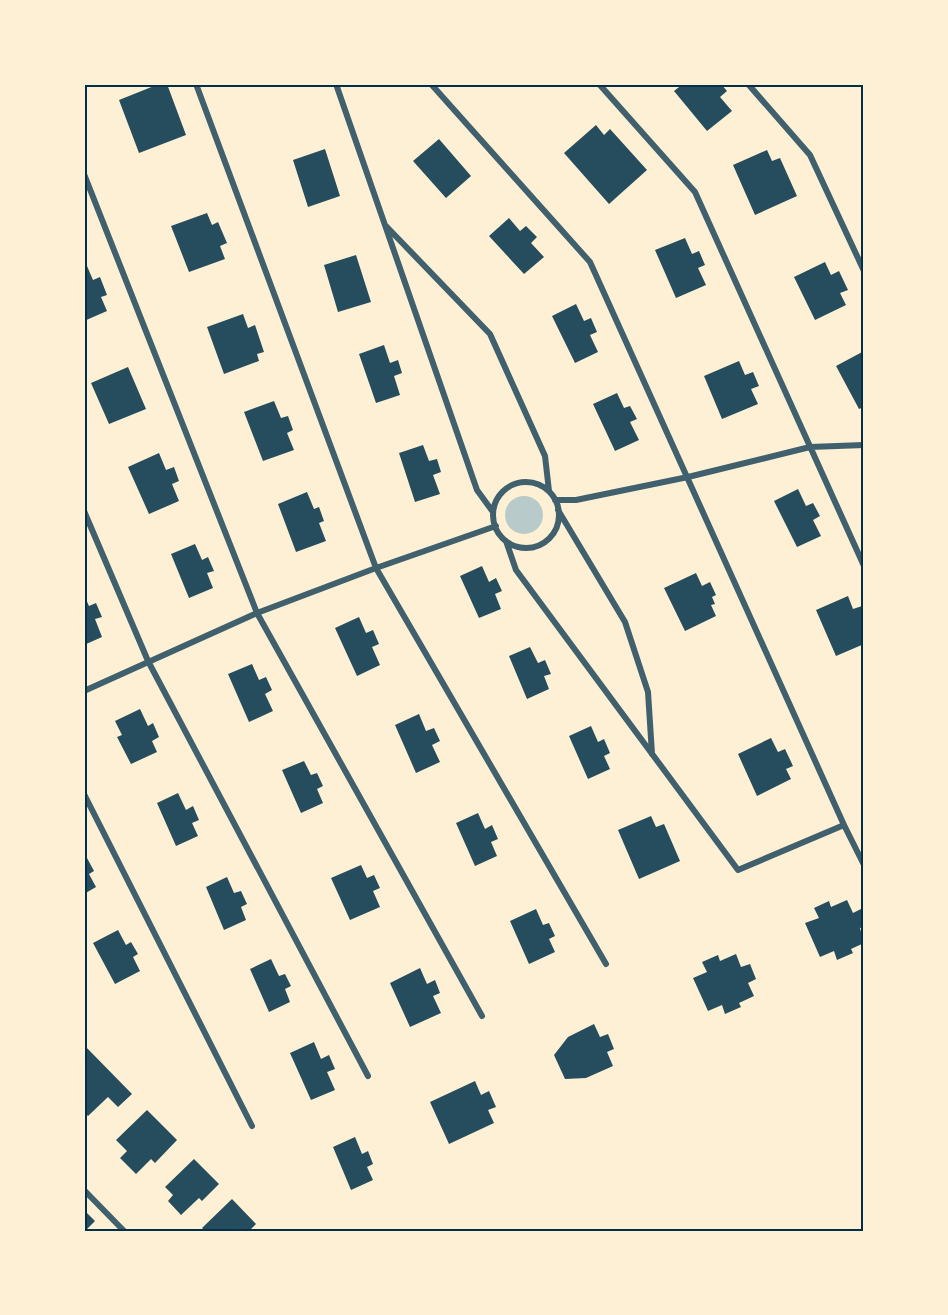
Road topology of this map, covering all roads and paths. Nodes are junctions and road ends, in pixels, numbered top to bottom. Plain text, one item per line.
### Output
1 (196, 84) edge
2 (336, 84) edge
3 (431, 84) edge
4 (599, 84) edge
5 (748, 84) edge
6 (84, 174) edge
7 (383, 222) junction
8 (864, 271) edge
9 (864, 445) edge
10 (810, 447) junction
11 (688, 477) junction
12 (549, 491) junction
13 (555, 500) junction
14 (558, 510) junction
15 (84, 511) edge
16 (493, 512) junction
17 (496, 526) junction
18 (506, 541) junction
19 (864, 566) edge
20 (376, 568) junction
21 (257, 613) junction
22 (148, 661) junction
23 (84, 691) edge
24 (652, 755) junction
25 (84, 794) edge
26 (844, 825) junction
27 (864, 865) edge
28 (606, 964) dead end
29 (482, 1016) dead end
30 (368, 1076) dead end
31 (252, 1126) dead end
32 (84, 1190) edge
33 (124, 1231) edge

1 - 20 street
2 - 7 street
3 - 11 street
4 - 10 street
5 - 8 street
6 - 21 street
7 - 12 street
7 - 16 street
9 - 10 street
10 - 11 street
10 - 19 street
11 - 13 street
11 - 26 street
12 - 13 street
12 - 16 street
13 - 14 street
14 - 18 street
14 - 24 street
15 - 22 street
16 - 17 street
17 - 18 street
17 - 20 street
18 - 24 street
20 - 21 street
20 - 28 street
21 - 22 street
21 - 29 street
22 - 23 street
22 - 30 street
24 - 26 street
25 - 31 street
26 - 27 street
32 - 33 street

